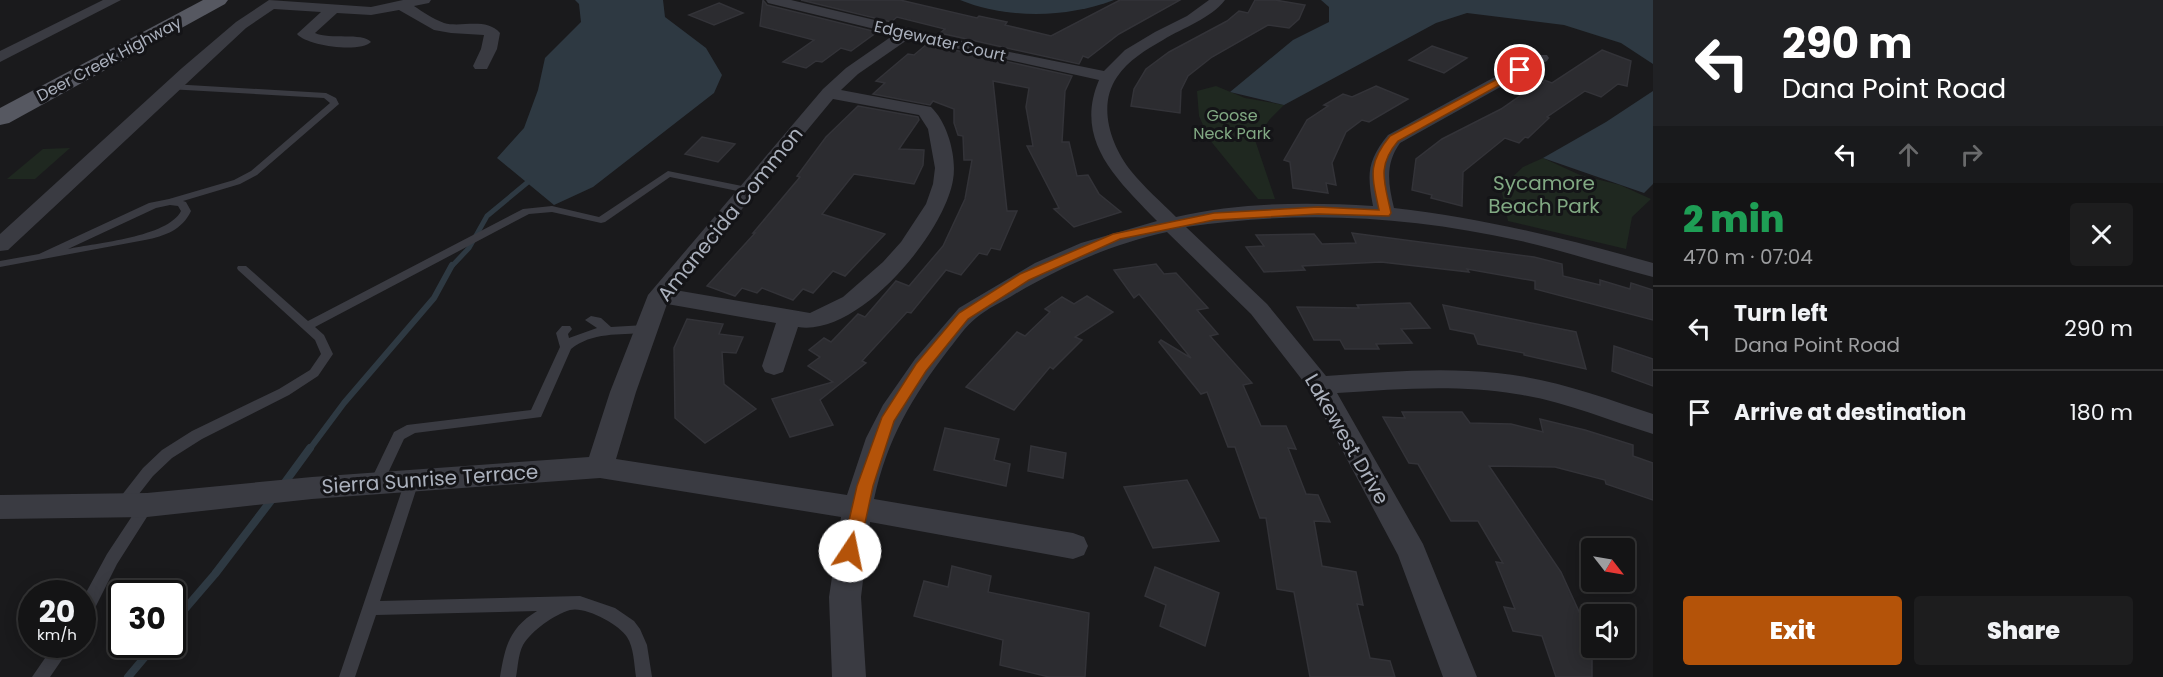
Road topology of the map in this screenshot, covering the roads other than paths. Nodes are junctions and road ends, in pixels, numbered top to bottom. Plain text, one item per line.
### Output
1 (114, 0) edge
2 (218, 0) edge
3 (424, 0) edge
4 (773, 0) edge
5 (1218, 0) edge
6 (275, 3) edge
7 (403, 6) junction
8 (332, 10) junction
9 (905, 34) junction
10 (363, 42) dead end
11 (0, 57) edge
12 (1541, 58) dead end
13 (482, 66) dead end
14 (1108, 77) junction
15 (171, 87) junction
16 (829, 93) junction
17 (0, 118) edge
18 (747, 190) junction
19 (170, 202) junction
20 (1385, 213) junction
21 (1172, 225) junction
22 (0, 245) edge
23 (43, 256) junction
24 (0, 264) edge
25 (242, 268) dead end
26 (1653, 270) edge
27 (659, 295) junction
28 (789, 319) junction
29 (591, 320) dead end
30 (307, 326) junction
31 (566, 329) dead end
32 (645, 329) junction
33 (608, 331) junction
34 (566, 346) junction
35 (774, 366) dead end
36 (1320, 386) junction
37 (1653, 424) edge
38 (600, 467) junction
39 (412, 481) junction
40 (376, 484) junction
41 (135, 505) junction
42 (0, 507) edge
43 (858, 508) junction
44 (1073, 546) dead end
45 (96, 590) edge
46 (572, 603) junction
47 (369, 608) junction
48 (54, 658) edge
49 (40, 677) edge
50 (346, 677) edge
51 (508, 677) edge
52 (644, 677) edge
53 (849, 677) edge
54 (1460, 677) edge

1 - 11 street
2 - 17 main road, Deer Creek Highway
3 - 7 street
4 - 9 street, Edgewater Court
5 - 14 street, Lakewest Drive
6 - 8 street
6 - 15 street
7 - 8 street
7 - 13 street
8 - 10 street
9 - 14 street, Edgewater Court
9 - 16 street, Amanecida Common
12 - 20 street
14 - 21 street, Lakewest Drive
15 - 19 lane
15 - 22 street
16 - 18 street, Amanecida Common
16 - 28 street
18 - 27 street, Amanecida Common
18 - 30 lane
19 - 23 lane
19 - 23 lane
20 - 21 street
20 - 26 street
21 - 36 street, Lakewest Drive
21 - 43 street
23 - 24 lane
25 - 30 lane
27 - 28 street
27 - 32 street, Amanecida Common
28 - 35 street
29 - 33 lane
30 - 41 lane
31 - 34 lane
32 - 33 lane
32 - 38 street, Amanecida Common
33 - 34 lane
34 - 40 lane
36 - 37 street
36 - 54 street, Lakewest Drive
38 - 39 street, Sierra Sunrise Terrace
38 - 43 street, Sierra Sunrise Terrace
39 - 40 street, Sierra Sunrise Terrace
39 - 47 lane
40 - 41 street, Sierra Sunrise Terrace
41 - 42 street, Sierra Sunrise Terrace
41 - 45 lane
43 - 44 street, Sierra Sunrise Terrace
43 - 53 street
46 - 47 lane
46 - 51 lane
46 - 52 lane
47 - 50 lane
48 - 49 lane

